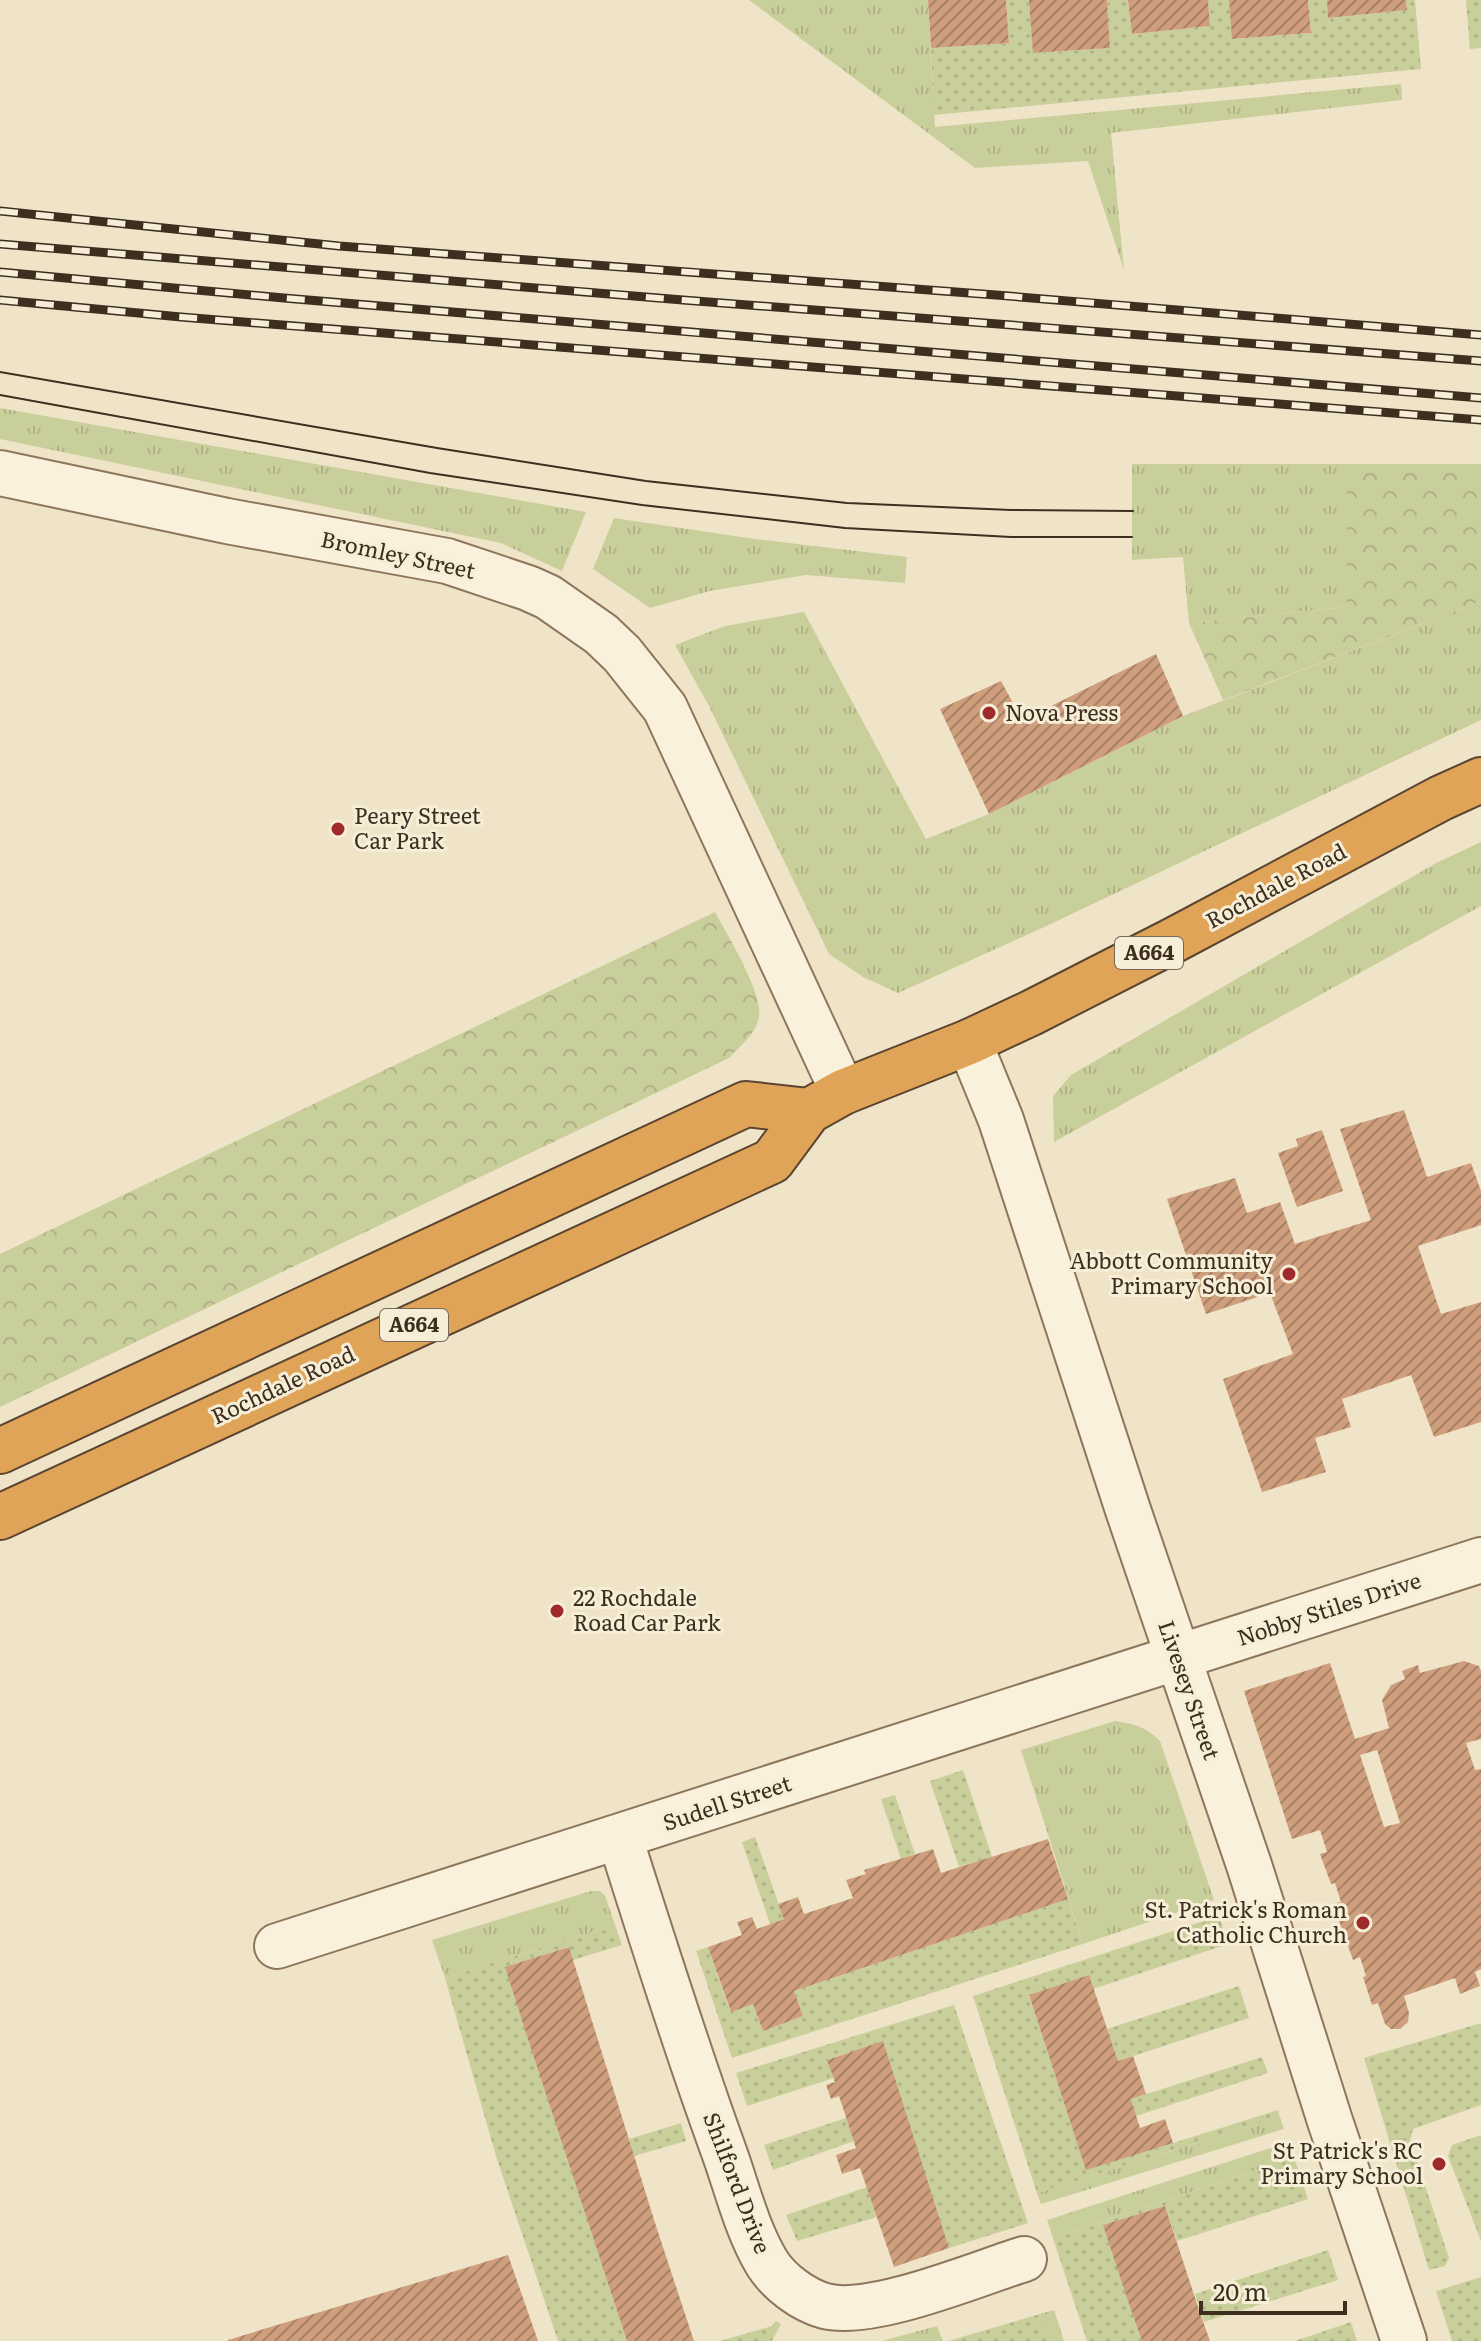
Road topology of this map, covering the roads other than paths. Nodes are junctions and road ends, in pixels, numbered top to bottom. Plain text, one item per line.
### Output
1 (0, 473) edge
2 (1481, 780) edge
3 (969, 1042) junction
4 (826, 1102) junction
5 (0, 1451) edge
6 (0, 1517) edge
7 (1481, 1560) edge
8 (1178, 1658) junction
9 (620, 1838) junction
10 (277, 1946) dead end
11 (1024, 2259) dead end
12 (1404, 2341) edge

1 - 4 street, Bromley Street
2 - 3 highway, Rochdale Road / A664
3 - 4 highway, Rochdale Road / A664
3 - 8 street, Livesey Street
4 - 5 highway, Rochdale Road / A664
4 - 6 highway, Rochdale Road / A664
7 - 8 street, Nobby Stiles Drive
8 - 9 street, Sudell Street
8 - 12 street, Livesey Street
9 - 10 street, Sudell Street
9 - 11 street, Shilford Drive

